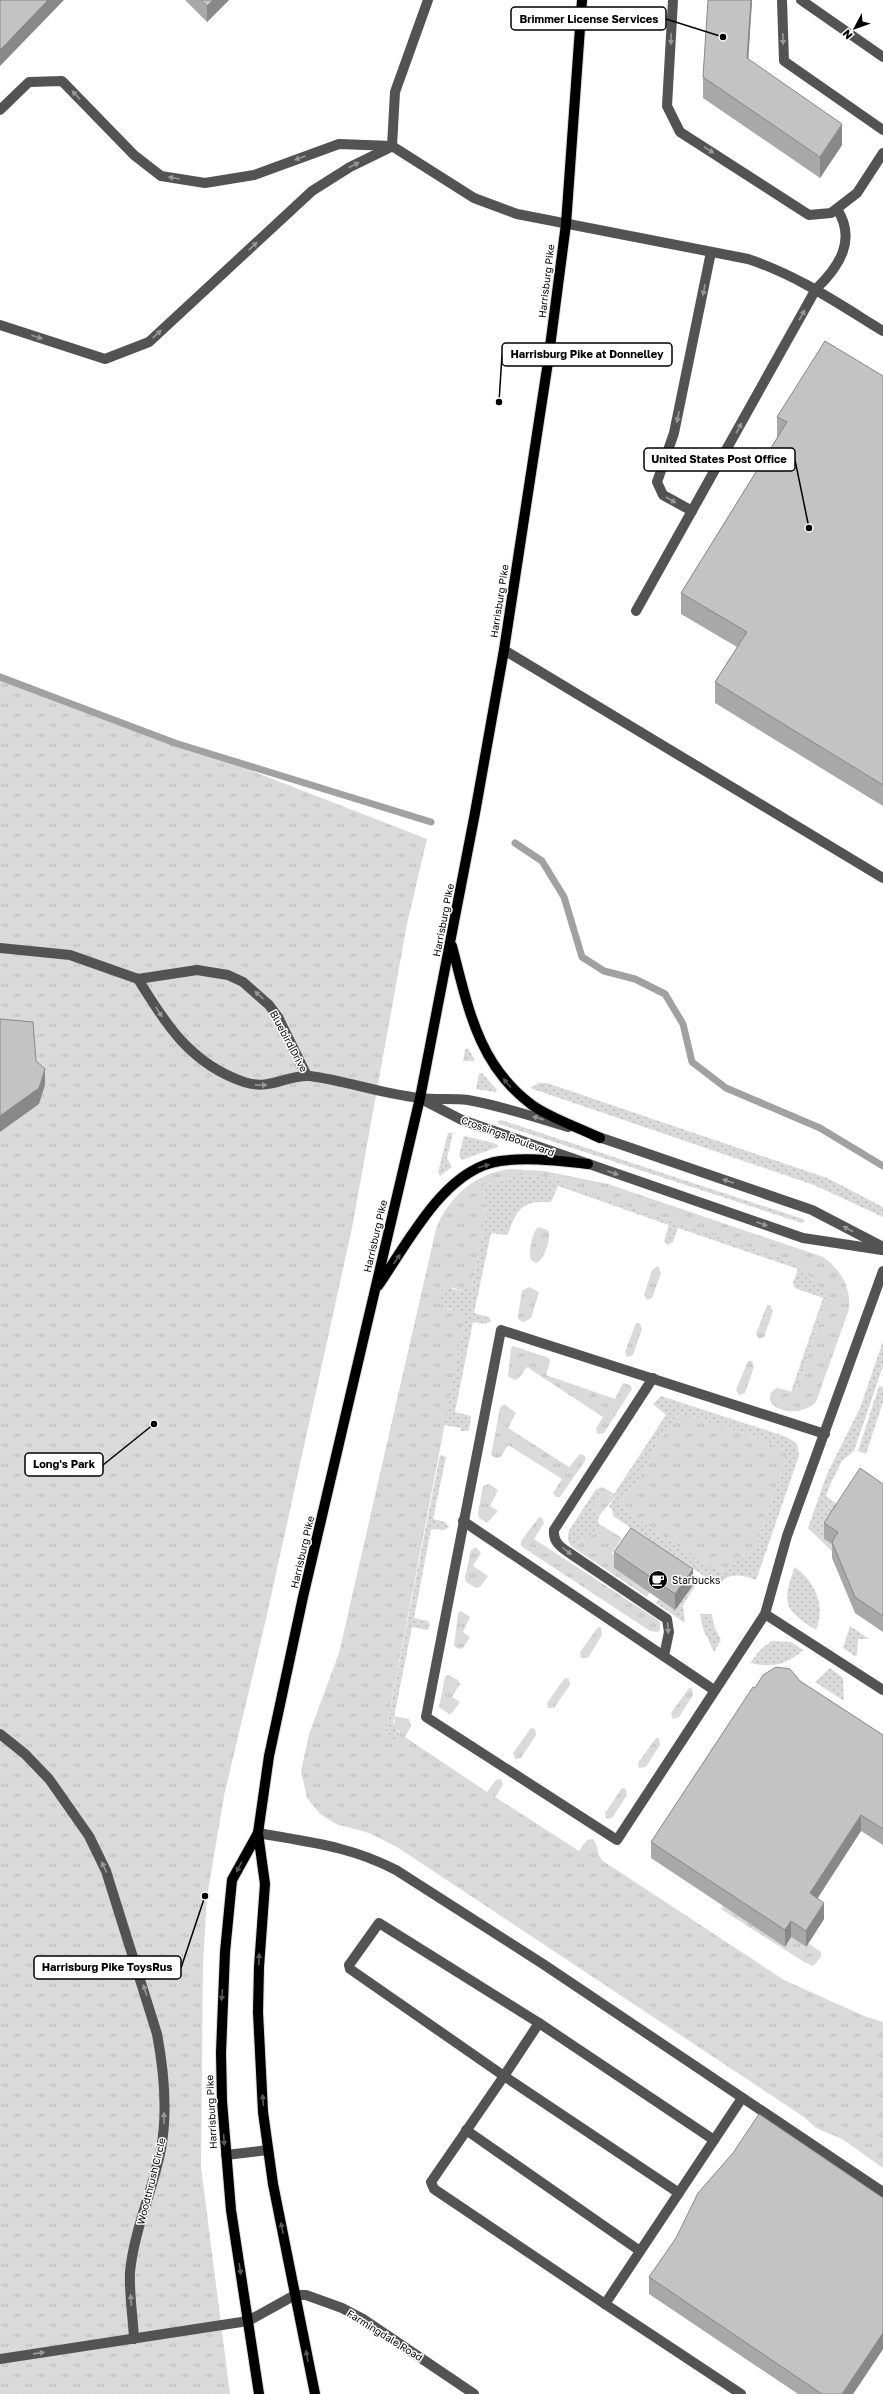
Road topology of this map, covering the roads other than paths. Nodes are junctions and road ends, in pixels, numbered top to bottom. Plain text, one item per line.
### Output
1 (428, 0) edge
2 (582, 0) edge
3 (673, 0) edge
4 (782, 0) edge
5 (801, 0) edge
6 (883, 58) edge
7 (0, 110) edge
8 (883, 130) edge
9 (392, 146) junction
10 (883, 153) edge
11 (837, 209) junction
12 (566, 224) junction
13 (711, 252) junction
14 (816, 289) junction
15 (0, 325) edge
16 (883, 331) edge
17 (692, 511) junction
18 (636, 611) dead end
19 (504, 650) junction
20 (883, 878) edge
21 (451, 945) junction
22 (0, 948) edge
23 (138, 979) junction
24 (308, 1076) junction
25 (420, 1098) junction
26 (600, 1138) junction
27 (588, 1164) junction
28 (883, 1249) edge
29 (883, 1270) edge
30 (375, 1291) junction
31 (653, 1378) junction
32 (825, 1434) junction
33 (463, 1521) junction
34 (765, 1614) junction
35 (664, 1656) junction
36 (714, 1690) junction
37 (883, 1690) edge
38 (0, 1734) edge
39 (258, 1833) junction
40 (539, 2023) junction
41 (504, 2076) junction
42 (742, 2098) junction
43 (466, 2130) junction
44 (714, 2140) junction
45 (268, 2150) junction
46 (226, 2155) junction
47 (883, 2192) edge
48 (679, 2193) junction
49 (640, 2251) junction
50 (295, 2295) junction
51 (605, 2304) junction
52 (248, 2320) junction
53 (134, 2339) junction
54 (0, 2358) edge
55 (260, 2394) edge
56 (315, 2394) edge
57 (474, 2394) edge
58 (741, 2394) edge

1 - 9 street
2 - 12 main road, Harrisburg Pike
3 -> 11 street
4 -> 8 street
5 - 6 street
9 -> 7 street
9 - 12 street
15 -> 9 street
10 - 11 street
11 - 14 street
12 - 13 street
12 - 19 main road, Harrisburg Pike
13 - 14 street
13 -> 17 street
14 - 16 street
17 -> 14 street
17 - 18 street
19 - 20 street
19 - 21 main road, Harrisburg Pike
21 - 25 main road, Harrisburg Pike
26 -> 21 main road
22 - 23 street, Bluebird Drive
23 -> 24 street, Bluebird Drive
24 -> 23 street, Bluebird Drive
24 - 25 street, Bluebird Drive
26 -> 25 street, Crossings Boulevard
25 - 27 street, Crossings Boulevard
25 - 30 main road, Harrisburg Pike
28 -> 26 street, Crossings Boulevard
27 -> 28 street, Crossings Boulevard
30 -> 27 main road
29 - 32 street
30 - 39 main road, Harrisburg Pike
31 - 32 street
31 - 33 street
31 -> 35 street
32 - 34 street
33 - 35 street
33 - 36 street
34 - 36 street
34 - 37 street
35 - 36 street
53 -> 38 street, Woodthrush Circle
39 - 42 street
45 -> 39 main road, Harrisburg Pike
39 -> 46 main road, Harrisburg Pike
40 - 41 street
40 - 41 street
40 - 44 street
41 - 43 street
41 - 48 street
42 - 44 street
42 - 47 street
43 - 49 street
43 - 51 street
44 - 48 street
45 - 46 street
50 -> 45 main road, Harrisburg Pike
46 -> 52 main road, Harrisburg Pike
48 - 49 street
49 - 51 street
50 - 52 street
56 -> 50 main road, Harrisburg Pike
50 - 57 street, Farmingdale Road
51 - 58 street
52 - 53 street
52 - 55 main road, Harrisburg Pike
54 -> 53 street

